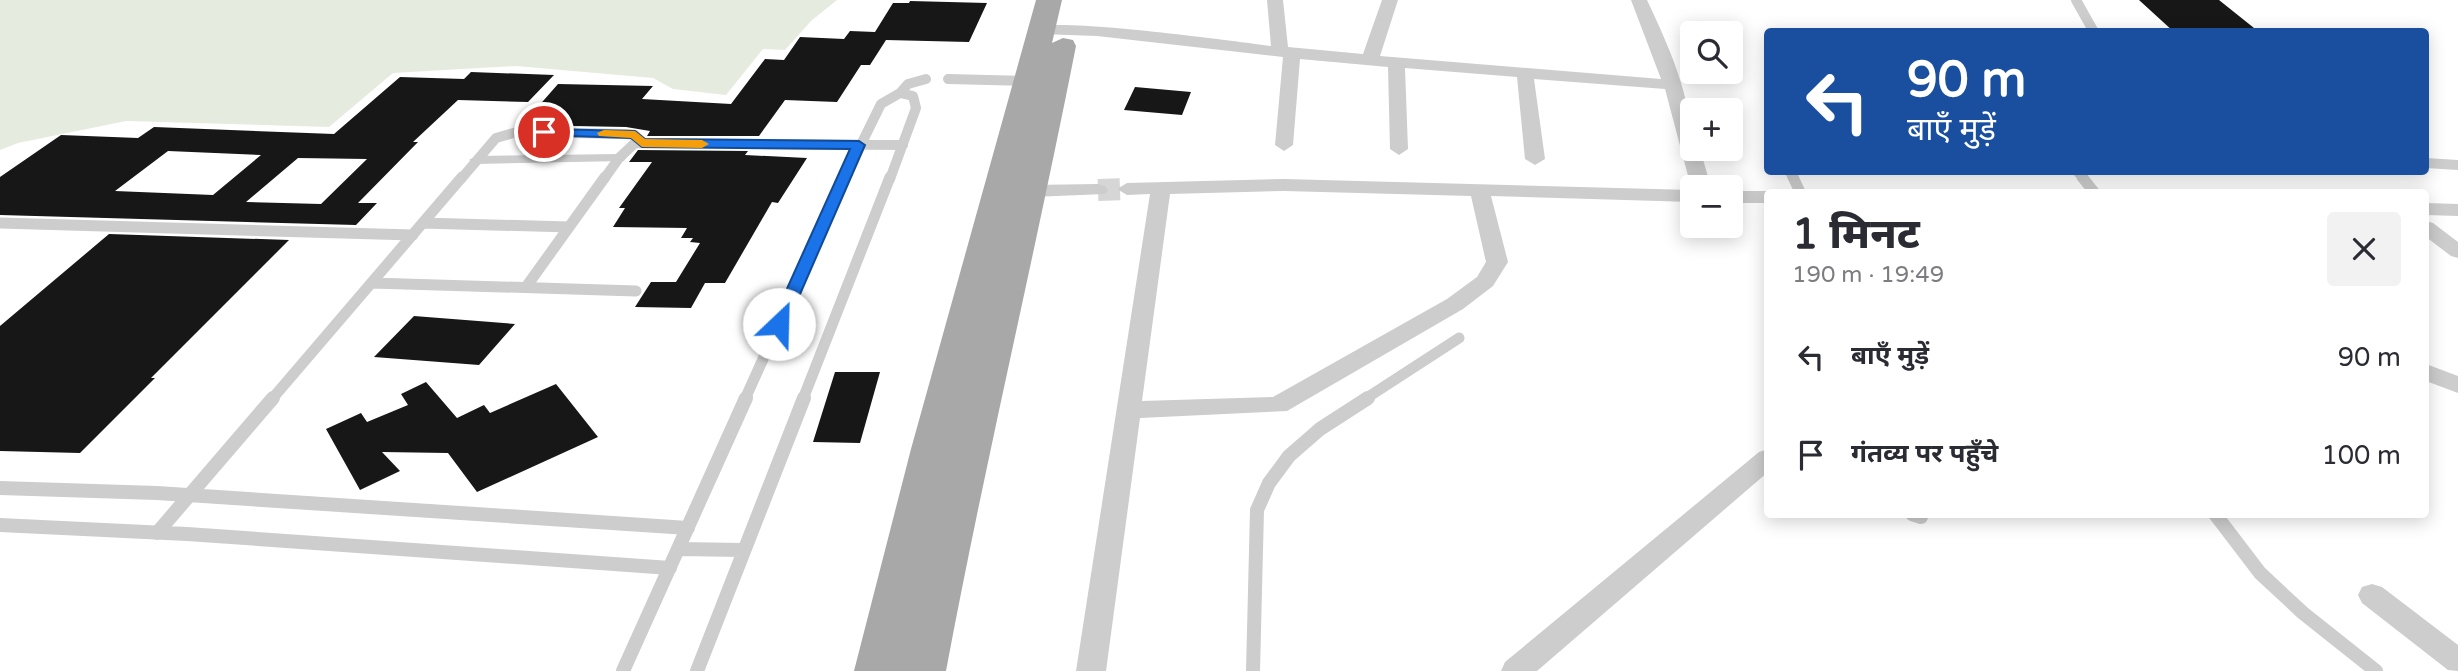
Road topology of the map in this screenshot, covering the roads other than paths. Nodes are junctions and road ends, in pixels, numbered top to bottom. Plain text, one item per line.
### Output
1 (1275, 0) edge
2 (1390, 0) edge
3 (1639, 0) edge
4 (2076, 0) edge
5 (1057, 15) edge
6 (2092, 28) edge
7 (1286, 52) junction
8 (1370, 60) junction
9 (1396, 62) junction
10 (1525, 74) junction
11 (926, 79) dead end
12 (948, 79) dead end
13 (1028, 81) junction
14 (1674, 85) junction
15 (900, 93) junction
16 (642, 143) junction
17 (859, 145) junction
18 (903, 145) junction
19 (1284, 145) dead end
20 (1399, 149) dead end
21 (619, 158) junction
22 (1535, 159) dead end
23 (476, 160) junction
24 (2429, 163) edge
25 (2458, 164) edge
26 (1698, 175) edge
27 (2080, 175) edge
28 (1161, 188) junction
29 (1127, 189) tunnel mouth
30 (2092, 189) edge
31 (1098, 190) tunnel mouth
32 (1479, 190) junction
33 (1032, 191) junction
34 (1680, 196) edge
35 (1743, 197) edge
36 (1764, 197) edge
37 (2429, 209) edge
38 (2458, 210) edge
39 (0, 223) edge
40 (423, 223) junction
41 (569, 228) junction
42 (2429, 229) edge
43 (413, 235) junction
44 (2458, 252) edge
45 (372, 283) junction
46 (526, 287) junction
47 (636, 290) dead end
48 (1459, 338) dead end
49 (2429, 373) edge
50 (2458, 385) edge
51 (1129, 410) junction
52 (1763, 466) edge
53 (0, 488) edge
54 (190, 495) junction
55 (2218, 518) edge
56 (0, 525) edge
57 (688, 528) junction
58 (157, 533) junction
59 (679, 549) junction
60 (743, 551) junction
61 (670, 568) junction
62 (2372, 595) dead end
63 (2458, 661) edge
64 (1530, 665) edge
65 (624, 671) edge
66 (697, 671) edge
67 (878, 671) edge
68 (922, 671) edge
69 (1091, 671) edge
70 (1253, 671) edge
71 (2376, 671) edge

1 - 7 street
2 - 8 street
3 - 14 street
4 - 6 lane
5 - 7 street
5 - 13 main road
5 - 33 main road
7 - 8 street
7 - 19 street
8 - 9 street
9 - 10 street
9 - 20 street
10 - 14 street
10 - 22 street
11 - 15 lane
12 - 13 lane
13 - 67 main road
14 - 26 street
15 - 17 lane
15 - 18 lane
16 - 17 lane
16 - 21 lane
16 - 23 lane
17 - 18 lane
17 - 57 lane
18 - 60 lane
21 - 23 street
21 - 41 lane
23 - 40 lane
24 - 25 lane
27 - 30 lane
28 - 29 street
28 - 32 street
28 - 51 street
31 - 33 street
32 - 34 street
32 - 51 street
33 - 68 main road
35 - 36 street
37 - 38 street
39 - 43 lane
40 - 41 lane
40 - 43 lane
41 - 46 lane
42 - 44 street
43 - 45 lane
45 - 46 lane
45 - 54 lane
46 - 47 lane
48 - 70 lane
49 - 50 street
51 - 69 street
52 - 64 street
53 - 54 lane
54 - 57 lane
54 - 58 lane
55 - 71 lane
56 - 58 lane
57 - 59 lane
58 - 61 lane
59 - 60 lane
59 - 61 lane
60 - 66 lane
61 - 65 lane
62 - 63 street

